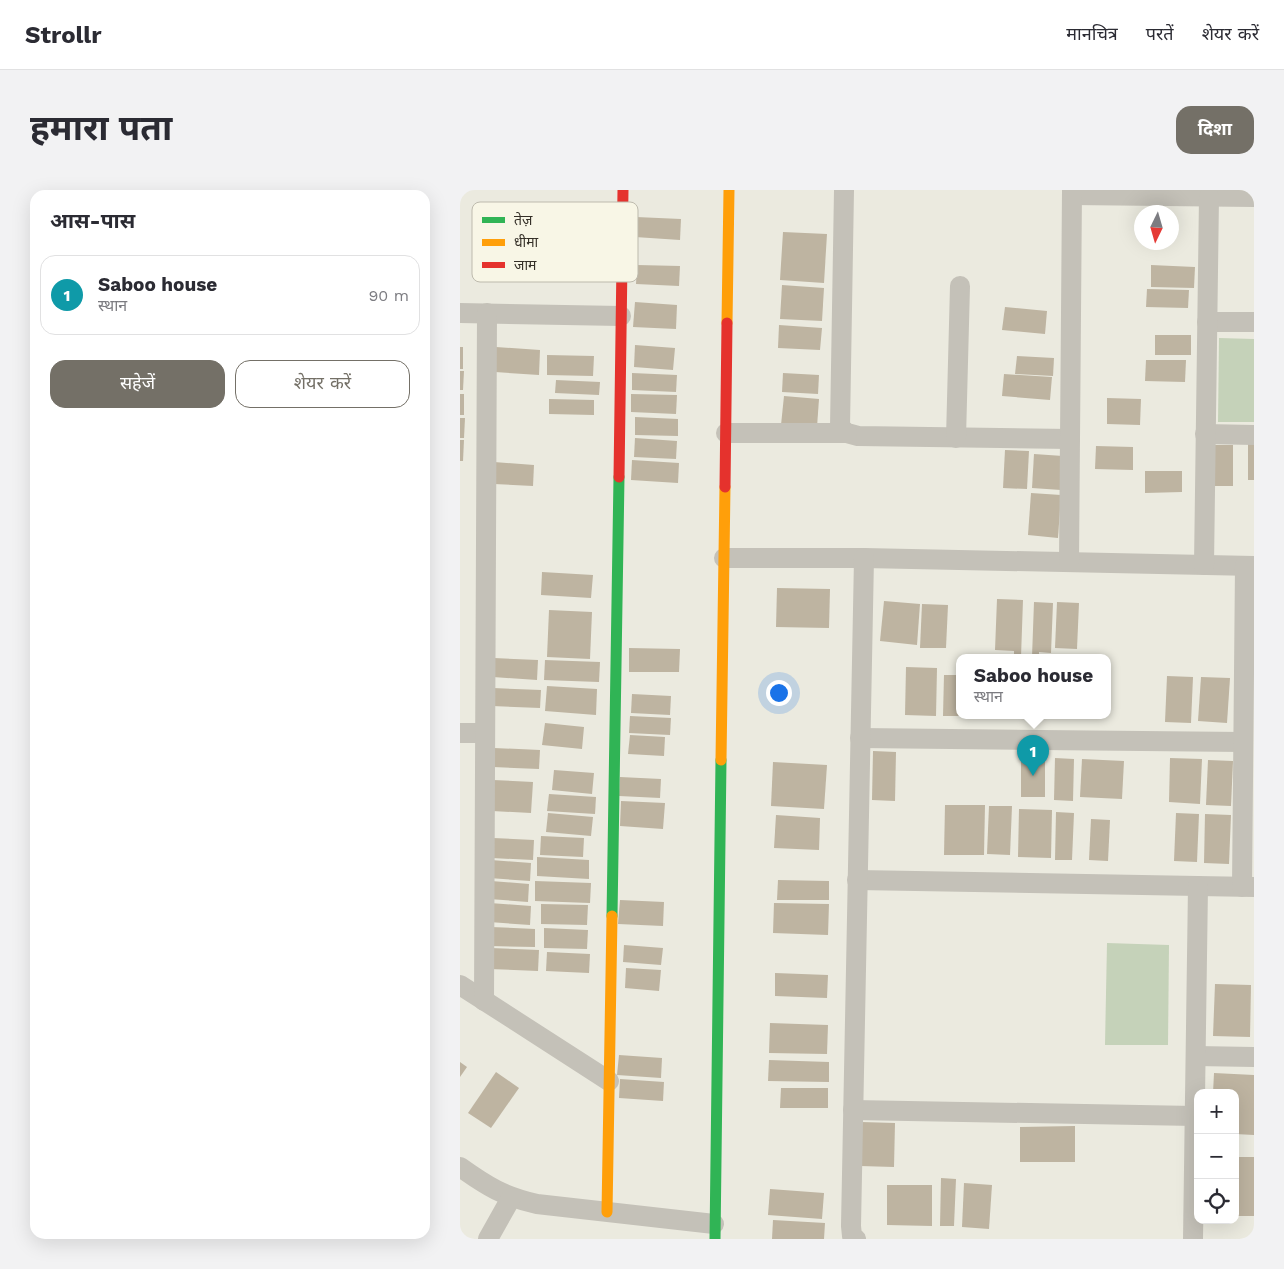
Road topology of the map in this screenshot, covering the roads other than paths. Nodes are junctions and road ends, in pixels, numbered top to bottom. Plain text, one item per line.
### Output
1 (729, 190) edge
2 (844, 190) edge
3 (1072, 193) edge
4 (1209, 197) junction
5 (1254, 197) edge
6 (622, 282) edge
7 (960, 286) dead end
8 (460, 313) edge
9 (487, 313) junction
10 (621, 316) junction
11 (1207, 322) junction
12 (1254, 322) edge
13 (847, 433) junction
14 (726, 434) junction
15 (1206, 434) junction
16 (1254, 435) edge
17 (956, 438) junction
18 (1070, 439) junction
19 (724, 558) junction
20 (864, 558) junction
21 (1069, 562) junction
22 (1204, 565) junction
23 (1250, 566) edge
24 (460, 733) edge
25 (485, 733) junction
26 (860, 738) junction
27 (1244, 742) junction
28 (858, 880) junction
29 (1198, 886) junction
30 (1248, 887) edge
31 (460, 985) edge
32 (484, 1001) junction
33 (1196, 1056) junction
34 (1254, 1057) edge
35 (609, 1081) junction
36 (1195, 1089) edge
37 (853, 1110) junction
38 (1194, 1116) edge
39 (1195, 1134) edge
40 (460, 1167) edge
41 (510, 1198) junction
42 (606, 1212) junction
43 (715, 1232) edge
44 (488, 1239) edge
45 (856, 1239) edge
46 (1193, 1239) edge

1 - 14 street
2 - 13 street
3 - 4 street
3 - 18 street
4 - 5 street
4 - 11 street
6 - 10 street
7 - 17 street
8 - 9 street
9 - 10 street
9 - 25 street
10 - 35 street
11 - 12 street
11 - 15 street
13 - 14 street
13 - 17 street
14 - 19 street
15 - 16 street
15 - 22 street
17 - 18 street
18 - 21 street
19 - 20 street
19 - 43 street
20 - 21 street
20 - 26 street
21 - 22 street
22 - 23 street
23 - 27 street
24 - 25 street
25 - 32 street
26 - 27 street
26 - 28 street
27 - 30 street
28 - 29 street
28 - 37 street
29 - 30 street
29 - 33 street
31 - 32 street
32 - 35 street
33 - 34 street
33 - 36 street
35 - 42 street
37 - 38 street
37 - 45 street
39 - 46 street
40 - 41 street
41 - 42 street
41 - 44 street
42 - 43 street

